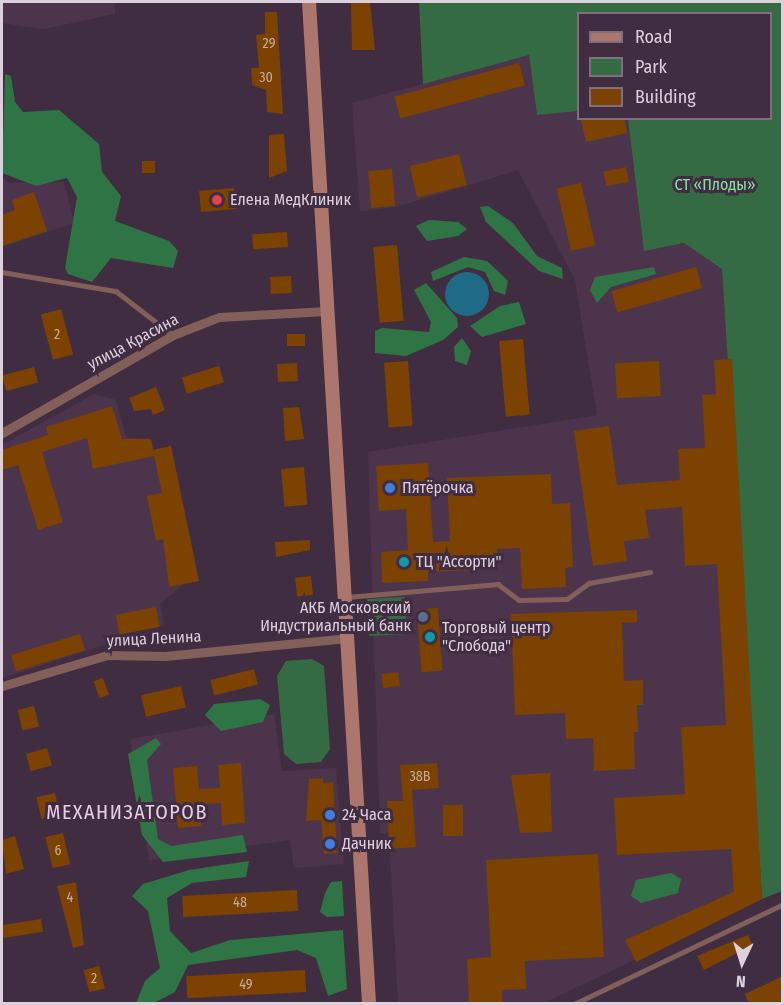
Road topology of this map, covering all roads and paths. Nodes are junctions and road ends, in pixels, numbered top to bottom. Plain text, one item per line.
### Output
1 (309, 2) edge
2 (2, 272) edge
3 (327, 311) junction
4 (173, 335) junction
5 (2, 433) edge
6 (650, 572) dead end
7 (345, 597) junction
8 (347, 638) junction
9 (2, 686) edge
10 (783, 905) edge
11 (369, 1004) edge
12 (574, 1004) edge

1 - 3 main road
2 - 4 lane
3 - 4 street, улица Красина
3 - 7 main road
4 - 5 street, улица Красина
6 - 7 lane
7 - 8 main road
8 - 9 street, улица Ленина
8 - 11 main road
10 - 12 lane

